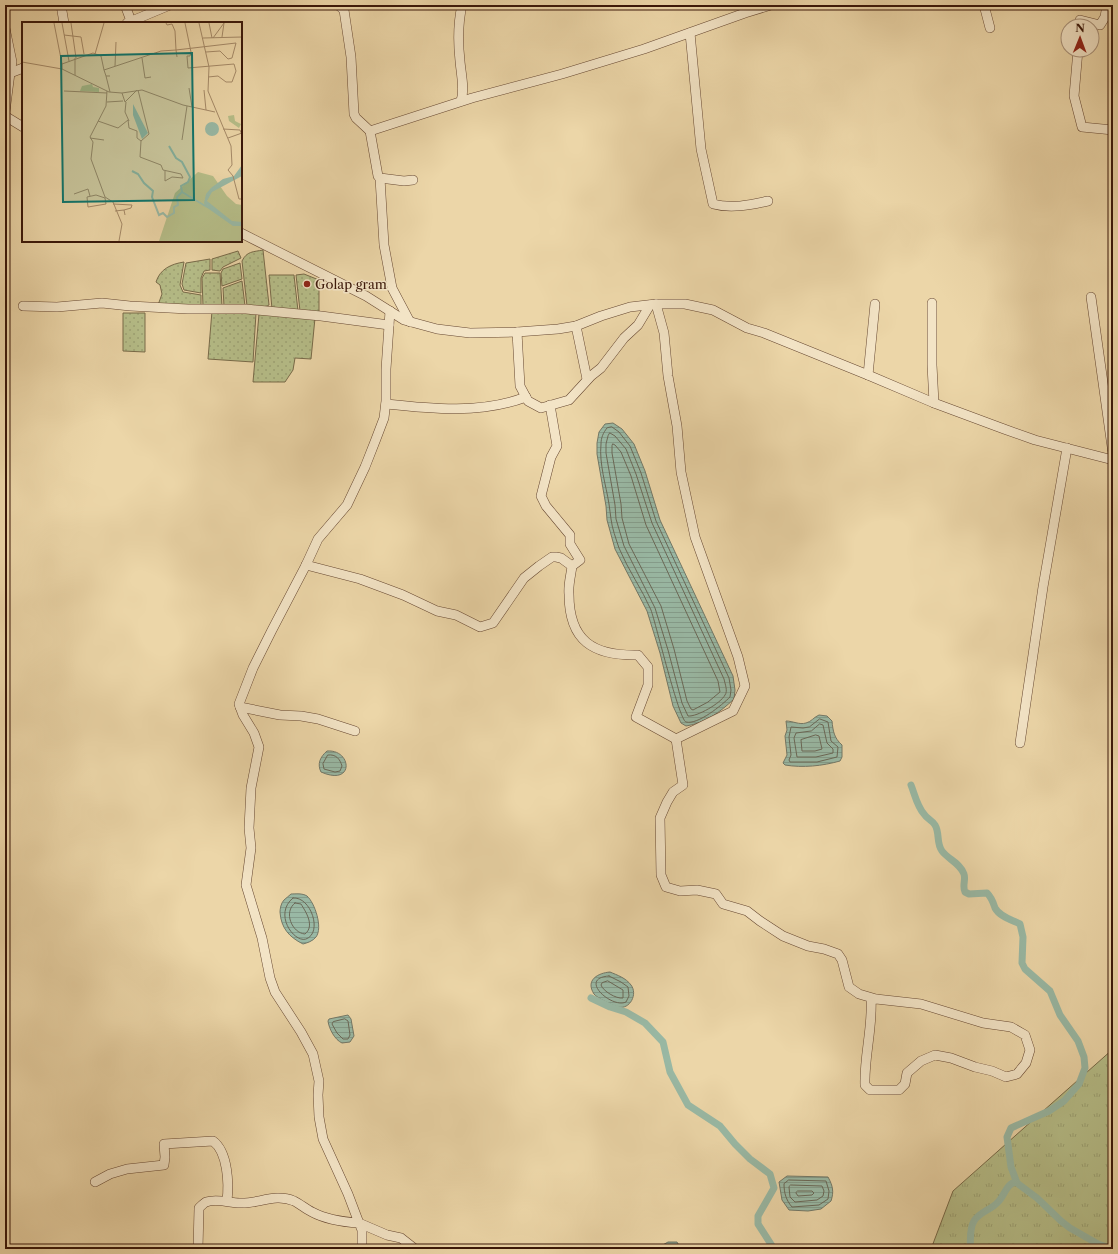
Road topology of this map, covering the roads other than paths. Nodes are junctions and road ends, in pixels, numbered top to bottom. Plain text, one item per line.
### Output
1 (61, 5) edge
2 (125, 5) edge
3 (170, 5) edge
4 (338, 5) edge
5 (462, 5) edge
6 (771, 5) edge
7 (984, 5) edge
8 (1107, 5) edge
9 (64, 22) edge
10 (129, 22) edge
11 (1100, 25) edge
12 (5, 28) edge
13 (990, 28) dead end
14 (690, 33) junction
15 (1077, 58) edge
16 (22, 68) edge
17 (10, 73) junction
18 (461, 102) junction
19 (5, 112) edge
20 (5, 116) edge
21 (22, 126) edge
22 (1113, 130) edge
23 (370, 131) junction
24 (380, 178) junction
25 (413, 180) dead end
26 (768, 201) dead end
27 (242, 234) edge
28 (1091, 297) dead end
29 (932, 303) dead end
30 (653, 304) junction
31 (875, 304) dead end
32 (23, 306) dead end
33 (390, 311) junction
34 (410, 322) junction
35 (389, 325) junction
36 (576, 326) junction
37 (517, 332) junction
38 (868, 375) junction
39 (587, 379) junction
40 (526, 397) junction
41 (934, 403) junction
42 (386, 404) junction
43 (550, 405) junction
44 (1067, 448) junction
45 (1113, 454) edge
46 (1113, 460) edge
47 (306, 565) junction
48 (572, 566) junction
49 (240, 707) junction
50 (355, 731) dead end
51 (676, 739) junction
52 (1020, 743) dead end
53 (871, 998) junction
54 (95, 1182) dead end
55 (227, 1202) junction
56 (359, 1224) junction
57 (198, 1249) edge
58 (362, 1249) edge
59 (415, 1249) edge

1 - 9 street
2 - 10 street
3 - 10 street
4 - 23 street
5 - 18 street
6 - 14 street
7 - 13 street
8 - 11 street
12 - 17 street
14 - 18 street
14 - 26 street
15 - 22 street
16 - 17 street
17 - 19 street
18 - 23 street
20 - 21 street
23 - 24 street
24 - 25 street
24 - 34 street
27 - 33 street
28 - 45 street
29 - 41 street
30 - 36 street
30 - 38 street
30 - 39 street
30 - 51 street
31 - 38 street
32 - 35 street
33 - 34 street
33 - 35 street
34 - 37 street
35 - 42 street
36 - 37 street
36 - 39 street
37 - 40 street
38 - 41 street
39 - 43 street
40 - 42 street
40 - 43 street
41 - 44 street
42 - 47 street
43 - 48 street
44 - 46 street
44 - 52 street
47 - 48 street
47 - 49 street
48 - 51 street
49 - 50 street
49 - 56 street
51 - 53 street
53 - 53 street
54 - 55 street
55 - 56 street
55 - 57 street
56 - 58 street
56 - 59 street

